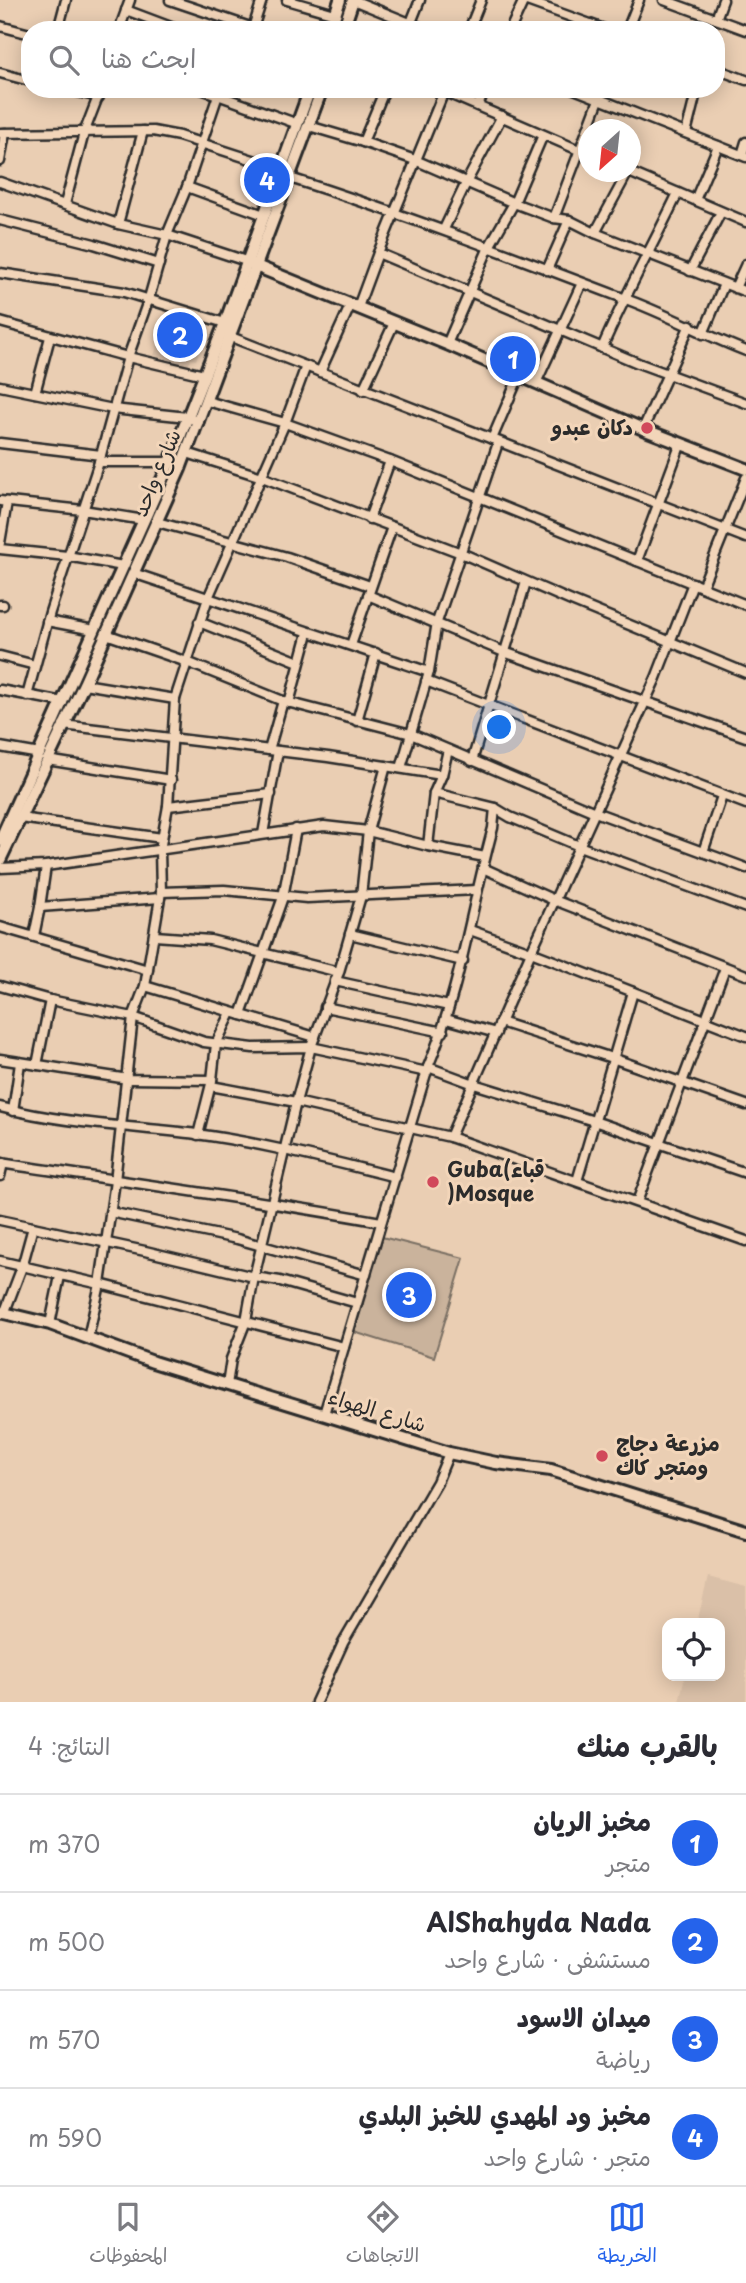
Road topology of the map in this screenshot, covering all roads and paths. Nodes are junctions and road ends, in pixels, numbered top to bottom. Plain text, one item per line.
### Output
1 (66, 0) edge
2 (130, 0) edge
3 (170, 0) edge
4 (262, 0) edge
5 (287, 0) edge
6 (340, 0) edge
7 (353, 0) edge
8 (420, 0) edge
9 (481, 0) edge
10 (639, 0) edge
11 (665, 0) edge
12 (723, 0) edge
13 (126, 10) junction
14 (335, 14) junction
15 (716, 19) junction
16 (60, 21) edge
17 (122, 21) edge
18 (155, 21) edge
19 (232, 21) edge
20 (255, 21) edge
21 (333, 21) edge
22 (346, 21) edge
23 (398, 21) edge
24 (411, 21) edge
25 (473, 21) edge
26 (514, 21) edge
27 (582, 21) edge
28 (631, 21) edge
29 (721, 21) edge
30 (725, 22) edge
31 (0, 26) edge
32 (746, 30) edge
33 (21, 32) edge
34 (725, 72) edge
35 (0, 73) edge
36 (21, 79) edge
37 (746, 80) edge
38 (98, 98) edge
39 (217, 98) edge
40 (227, 98) edge
41 (308, 98) edge
42 (318, 98) edge
43 (381, 98) edge
44 (440, 98) edge
45 (460, 98) edge
46 (481, 98) edge
47 (695, 98) edge
48 (599, 99) joint
49 (478, 106) junction
50 (502, 117) junction
51 (593, 119) edge
52 (304, 125) junction
53 (142, 131) junction
54 (2, 133) edge
55 (84, 133) junction
56 (686, 133) junction
57 (543, 135) junction
58 (363, 142) junction
59 (746, 142) edge
60 (201, 145) junction
61 (719, 146) junction
62 (578, 150) edge
63 (744, 156) edge
64 (415, 160) junction
65 (0, 161) edge
66 (578, 165) edge
67 (281, 169) junction
68 (641, 177) edge
69 (290, 178) junction
70 (467, 181) junction
71 (0, 182) edge
72 (623, 182) edge
73 (187, 187) junction
74 (678, 193) junction
75 (695, 200) junction
76 (514, 203) junction
77 (65, 204) junction
78 (396, 212) junction
79 (721, 212) junction
80 (264, 215) junction
81 (554, 218) junction
82 (0, 220) edge
83 (569, 220) junction
84 (746, 222) edge
85 (118, 224) junction
86 (444, 229) junction
87 (595, 233) junction
88 (167, 235) junction
89 (489, 247) junction
90 (378, 253) junction
91 (649, 254) junction
92 (246, 261) junction
93 (159, 264) junction
94 (746, 264) edge
95 (257, 268) junction
96 (547, 270) junction
97 (690, 271) junction
98 (0, 273) edge
99 (582, 284) junction
100 (724, 284) junction
101 (736, 288) junction
102 (471, 290) junction
103 (746, 292) edge
104 (624, 298) junction
105 (149, 299) junction
106 (355, 306) junction
107 (0, 322) edge
108 (225, 323) junction
109 (394, 323) junction
110 (690, 325) junction
111 (559, 330) junction
112 (703, 334) junction
113 (50, 337) junction
114 (231, 337) junction
115 (447, 344) junction
116 (602, 348) junction
117 (746, 351) edge
118 (128, 357) junction
119 (306, 366) junction
120 (320, 372) junction
121 (668, 374) junction
122 (204, 376) junction
123 (519, 376) junction
124 (536, 383) junction
125 (0, 386) edge
126 (363, 390) junction
127 (35, 393) junction
128 (207, 401) junction
129 (746, 403) edge
130 (113, 409) junction
131 (187, 417) junction
132 (199, 422) junction
133 (285, 424) junction
134 (643, 429) junction
135 (495, 441) junction
136 (0, 443) edge
137 (681, 443) junction
138 (187, 453) junction
139 (100, 458) junction
140 (390, 461) junction
141 (170, 462) junction
142 (746, 469) edge
143 (262, 477) junction
144 (746, 478) edge
145 (478, 497) junction
146 (4, 502) edge
147 (658, 503) junction
148 (83, 510) junction
149 (369, 519) junction
150 (144, 520) junction
151 (157, 522) junction
152 (392, 527) junction
153 (726, 530) junction
154 (746, 538) edge
155 (234, 541) junction
156 (0, 543) edge
157 (0, 549) edge
158 (461, 553) junction
159 (67, 556) junction
160 (637, 561) junction
161 (123, 566) junction
162 (133, 573) junction
163 (526, 582) junction
164 (693, 583) junction
165 (702, 587) junction
166 (369, 590) junction
167 (208, 598) junction
168 (746, 605) edge
169 (47, 621) junction
170 (200, 622) junction
171 (437, 622) junction
172 (94, 630) junction
173 (308, 633) junction
174 (106, 634) junction
175 (670, 642) junction
176 (351, 645) junction
177 (504, 652) junction
178 (376, 653) junction
179 (0, 656) edge
180 (82, 656) junction
181 (187, 662) junction
182 (299, 662) junction
183 (93, 663) junction
184 (34, 665) junction
185 (746, 673) edge
186 (427, 676) junction
187 (84, 684) junction
188 (0, 690) edge
189 (27, 696) junction
190 (175, 699) junction
191 (62, 702) junction
192 (286, 702) junction
193 (646, 702) junction
194 (488, 706) junction
195 (357, 721) junction
196 (63, 725) junction
197 (411, 734) junction
198 (746, 737) edge
199 (173, 738) junction
200 (0, 747) edge
201 (448, 750) junction
202 (274, 751) junction
203 (43, 757) junction
204 (620, 757) junction
205 (472, 761) junction
206 (386, 766) junction
207 (401, 768) junction
208 (442, 775) junction
209 (171, 780) junction
210 (434, 793) junction
211 (271, 794) junction
212 (722, 796) junction
213 (746, 804) edge
214 (168, 806) junction
215 (495, 808) junction
216 (595, 812) junction
217 (10, 816) edge
218 (296, 830) junction
219 (368, 831) junction
220 (263, 834) junction
221 (162, 838) junction
222 (0, 840) edge
223 (428, 846) junction
224 (579, 846) junction
225 (160, 850) junction
226 (703, 852) junction
227 (485, 857) junction
228 (0, 860) edge
229 (46, 866) junction
230 (483, 868) junction
231 (746, 868) edge
232 (0, 869) edge
233 (477, 890) junction
234 (160, 895) junction
235 (361, 896) junction
236 (283, 897) junction
237 (554, 900) junction
238 (40, 908) junction
239 (746, 908) edge
240 (0, 927) edge
241 (470, 930) junction
242 (350, 934) junction
243 (34, 936) junction
244 (155, 936) junction
245 (531, 952) junction
246 (263, 954) junction
247 (463, 961) junction
248 (725, 968) junction
249 (148, 970) junction
250 (339, 972) junction
251 (746, 975) edge
252 (335, 981) junction
253 (0, 986) edge
254 (145, 986) junction
255 (633, 992) junction
256 (50, 1000) junction
257 (449, 1006) junction
258 (325, 1007) junction
259 (231, 1013) junction
260 (241, 1015) junction
261 (133, 1017) junction
262 (446, 1019) junction
263 (706, 1019) junction
264 (500, 1022) junction
265 (443, 1032) junction
266 (496, 1033) junction
267 (746, 1036) edge
268 (315, 1037) junction
269 (216, 1044) junction
270 (311, 1047) junction
271 (612, 1058) junction
272 (0, 1059) edge
273 (20, 1063) junction
274 (37, 1065) junction
275 (427, 1069) junction
276 (128, 1079) junction
277 (681, 1082) junction
278 (211, 1083) junction
279 (474, 1084) junction
280 (296, 1102) junction
281 (746, 1104) edge
282 (0, 1107) edge
283 (13, 1111) junction
284 (594, 1121) junction
285 (120, 1127) junction
286 (410, 1127) junction
287 (198, 1135) junction
288 (450, 1137) junction
289 (659, 1143) junction
290 (284, 1150) junction
291 (1, 1163) edge
292 (746, 1174) edge
293 (0, 1176) edge
294 (396, 1177) junction
295 (115, 1181) junction
296 (577, 1181) junction
297 (273, 1202) junction
298 (638, 1202) junction
299 (110, 1212) junction
300 (0, 1220) edge
301 (382, 1222) junction
302 (33, 1227) junction
303 (746, 1241) edge
304 (105, 1243) junction
305 (263, 1247) junction
306 (0, 1261) edge
307 (22, 1267) junction
308 (366, 1275) junction
309 (60, 1276) junction
310 (254, 1277) junction
311 (100, 1284) junction
312 (357, 1303) junction
313 (2, 1313) edge
314 (246, 1321) junction
315 (50, 1324) junction
316 (88, 1338) junction
317 (344, 1347) junction
318 (227, 1385) junction
319 (324, 1415) junction
320 (449, 1453) junction
321 (746, 1531) edge
322 (316, 1702) edge

1 - 16 street
2 - 13 street
3 - 19 street
4 - 20 street
5 - 14 street
6 - 14 street
7 - 22 street
7 - 23 street
8 - 24 street
9 - 25 street
10 - 28 street
11 - 15 street
12 - 15 street
13 - 17 street
13 - 18 street
14 - 21 street
15 - 29 street
26 - 27 street
30 - 32 street
31 - 33 street
34 - 37 street
35 - 36 street
38 - 55 street
39 - 60 street
40 - 52 street
41 - 52 street, شارع واحد
42 - 52 street, شارع واحد
43 - 58 street
44 - 64 street
45 - 49 street
46 - 49 street
47 - 56 street
48 - 51 street
48 - 56 street
49 - 50 street
50 - 57 street
50 - 70 street
52 - 58 street
52 - 67 street, شارع واحد
52 - 69 street, شارع واحد
53 - 55 street
53 - 60 street
53 - 85 street
54 - 55 street
54 - 65 street
55 - 77 street
56 - 61 street
57 - 62 street
57 - 76 street
58 - 64 street
59 - 63 street
60 - 67 street
60 - 73 street
61 - 63 street
61 - 75 street
64 - 70 street
64 - 78 street
66 - 81 street
67 - 80 street, شارع واحد
68 - 74 street
69 - 78 street
69 - 95 street, شارع واحد
70 - 76 street
70 - 86 street
71 - 77 street
72 - 87 street
73 - 80 street
73 - 88 street
74 - 75 street
74 - 91 street
75 - 79 street
76 - 81 street
76 - 89 street
77 - 85 street
78 - 86 street
78 - 90 street
79 - 84 street
79 - 97 street
80 - 92 street, شارع واحد
81 - 83 street
82 - 93 street
83 - 87 street
83 - 96 street
85 - 88 street
86 - 89 street
87 - 91 street
88 - 92 street
88 - 93 street
89 - 96 street
89 - 102 street
90 - 102 street
90 - 106 street
91 - 97 street
91 - 104 street
92 - 95 street
92 - 108 street, شارع واحد
93 - 105 street
94 - 101 street
95 - 106 street
95 - 114 street, شارع واحد
96 - 99 street
97 - 100 street
98 - 105 street
99 - 104 street
99 - 111 street
100 - 101 street
100 - 112 street
101 - 103 street
102 - 111 street
102 - 115 street
104 - 110 street
104 - 116 street
105 - 108 street
105 - 118 street
106 - 109 street
106 - 120 street
107 - 113 street
108 - 122 street, شارع واحد
109 - 115 street
109 - 126 street
110 - 112 street
110 - 121 street
111 - 116 street
111 - 124 street
112 - 117 street
113 - 118 street
113 - 127 street
114 - 119 street
114 - 128 street, شارع واحد
115 - 123 street
116 - 121 street
118 - 122 street
118 - 130 street
119 - 120 street
119 - 133 street
120 - 126 street
121 - 129 street
121 - 134 street
122 - 131 street, شارع واحد
123 - 124 street
123 - 135 street
124 - 134 street
125 - 127 street
126 - 135 street
127 - 130 street
128 - 132 street, شارع واحد
128 - 133 street
130 - 131 street
130 - 139 street
131 - 132 street
131 - 141 street, شارع واحد
132 - 138 street, شارع واحد
133 - 140 street
133 - 143 street
134 - 137 street
135 - 145 street
135 - 147 street
136 - 139 street
137 - 142 street
137 - 147 street
138 - 143 street
138 - 151 street, شارع واحد
139 - 141 street
139 - 148 street
140 - 145 street
140 - 149 street
141 - 150 street, شارع واحد
143 - 149 street
143 - 155 street
144 - 153 street
145 - 158 street
145 - 160 street
146 - 148 street
146 - 156 street
147 - 153 street
147 - 160 street
148 - 150 street
148 - 159 street
149 - 152 street
150 - 161 street, شارع واحد
151 - 155 street
151 - 162 street, شارع واحد
152 - 158 street
152 - 166 street
153 - 154 street
153 - 165 street
155 - 166 street
155 - 167 street
157 - 159 street
158 - 163 street
158 - 171 street
159 - 161 street
159 - 169 street
160 - 164 street
161 - 172 street, شارع واحد
162 - 167 street
162 - 174 street, شارع واحد
163 - 175 street
163 - 177 street
164 - 165 street
164 - 175 street
165 - 168 street
166 - 171 street
166 - 176 street
167 - 170 street
167 - 173 street
169 - 172 street
169 - 184 street
170 - 181 street
170 - 182 street
171 - 177 street
171 - 186 street
172 - 180 street, شارع واحد
173 - 176 street
173 - 182 street
174 - 181 street
174 - 183 street, شارع واحد
175 - 185 street
175 - 193 street
176 - 178 street
177 - 193 street
177 - 194 street
178 - 186 street
178 - 195 street
179 - 184 street
180 - 183 street
180 - 191 street, شارع واحد
181 - 190 street
181 - 192 street
182 - 192 street
183 - 187 street, شارع واحد
184 - 189 street
186 - 194 street
186 - 197 street
187 - 190 street
187 - 196 street, شارع واحد
188 - 189 street
189 - 191 street
190 - 199 street
191 - 203 street, شارع واحد
192 - 195 street
192 - 202 street
193 - 198 street
193 - 204 street
194 - 204 street
194 - 205 street
195 - 197 street
196 - 199 street
196 - 203 street, شارع واحد
197 - 201 street
197 - 207 street
199 - 202 street
199 - 209 street
200 - 203 street
201 - 205 street
201 - 208 street
202 - 206 street
202 - 211 street
203 - 209 street
203 - 217 street, شارع واحد
204 - 212 street
204 - 216 street
205 - 216 street
206 - 207 street
206 - 219 street
207 - 208 street
208 - 210 street
209 - 214 street
210 - 215 street
210 - 223 street
211 - 214 street
211 - 220 street
212 - 213 street
212 - 226 street
214 - 221 street
215 - 224 street
215 - 227 street
216 - 224 street
216 - 226 street
217 - 221 street
217 - 222 street, شارع واحد
217 - 228 street, شارع واحد
218 - 219 street
218 - 220 street
218 - 236 street
219 - 223 street
219 - 235 street
220 - 225 street
221 - 225 street
223 - 227 street
224 - 237 street
224 - 239 street
225 - 229 street
225 - 234 street
226 - 231 street
227 - 230 street
229 - 232 street
229 - 238 street
230 - 233 street
230 - 237 street
233 - 235 street
233 - 241 street
234 - 236 street
234 - 238 street
234 - 244 street
235 - 236 street
235 - 242 street
236 - 246 street
237 - 245 street
237 - 248 street
238 - 243 street
240 - 243 street
241 - 245 street
241 - 247 street
242 - 247 street
242 - 250 street
243 - 249 street
244 - 246 street
244 - 249 street
245 - 255 street
245 - 264 street
246 - 250 street
246 - 260 street
247 - 257 street
248 - 251 street
248 - 263 street
249 - 254 street
250 - 252 street
252 - 257 street
252 - 258 street
253 - 256 street
254 - 259 street
254 - 261 street
255 - 263 street
255 - 271 street
256 - 261 street
256 - 274 street
257 - 262 street
258 - 265 street
258 - 268 street
259 - 260 street
259 - 269 street
260 - 268 street
261 - 269 street
261 - 276 street
262 - 265 street
262 - 266 street
263 - 267 street
263 - 277 street
264 - 266 street
264 - 271 street
265 - 275 street
266 - 279 street
268 - 270 street
269 - 270 street
269 - 278 street
270 - 275 street
270 - 280 street
271 - 277 street
271 - 284 street
272 - 273 street
273 - 274 street
273 - 283 street
274 - 276 street
275 - 279 street
275 - 286 street
276 - 278 street
276 - 285 street
277 - 281 street
277 - 289 street
278 - 280 street
278 - 287 street
279 - 284 street
279 - 288 street
280 - 286 street
280 - 290 street
282 - 283 street
283 - 285 street
284 - 289 street
284 - 296 street
285 - 287 street
285 - 295 street
286 - 288 street
286 - 294 street
287 - 290 street
288 - 296 street
289 - 292 street
289 - 298 street
290 - 294 street
290 - 297 street
291 - 293 street
291 - 295 street
294 - 301 street
295 - 297 street
295 - 299 street
296 - 298 street
297 - 301 street
297 - 305 street
298 - 303 street
299 - 304 street
299 - 305 street
300 - 302 street
301 - 308 street
302 - 304 street
302 - 307 street
304 - 310 street
304 - 311 street
305 - 308 street
305 - 310 street
306 - 307 street
307 - 309 street
307 - 313 street
308 - 312 street
309 - 311 street
309 - 315 street
310 - 312 street
310 - 314 street
311 - 314 street
311 - 316 street
312 - 317 street
313 - 315 street, شارع الهواء
314 - 317 street
314 - 318 street
315 - 316 street, شارع الهواء
316 - 318 street, شارع الهواء
317 - 319 street
318 - 319 street, شارع الهواء
319 - 320 street, شارع الهواء
320 - 321 street, شارع الهواء
320 - 322 street

